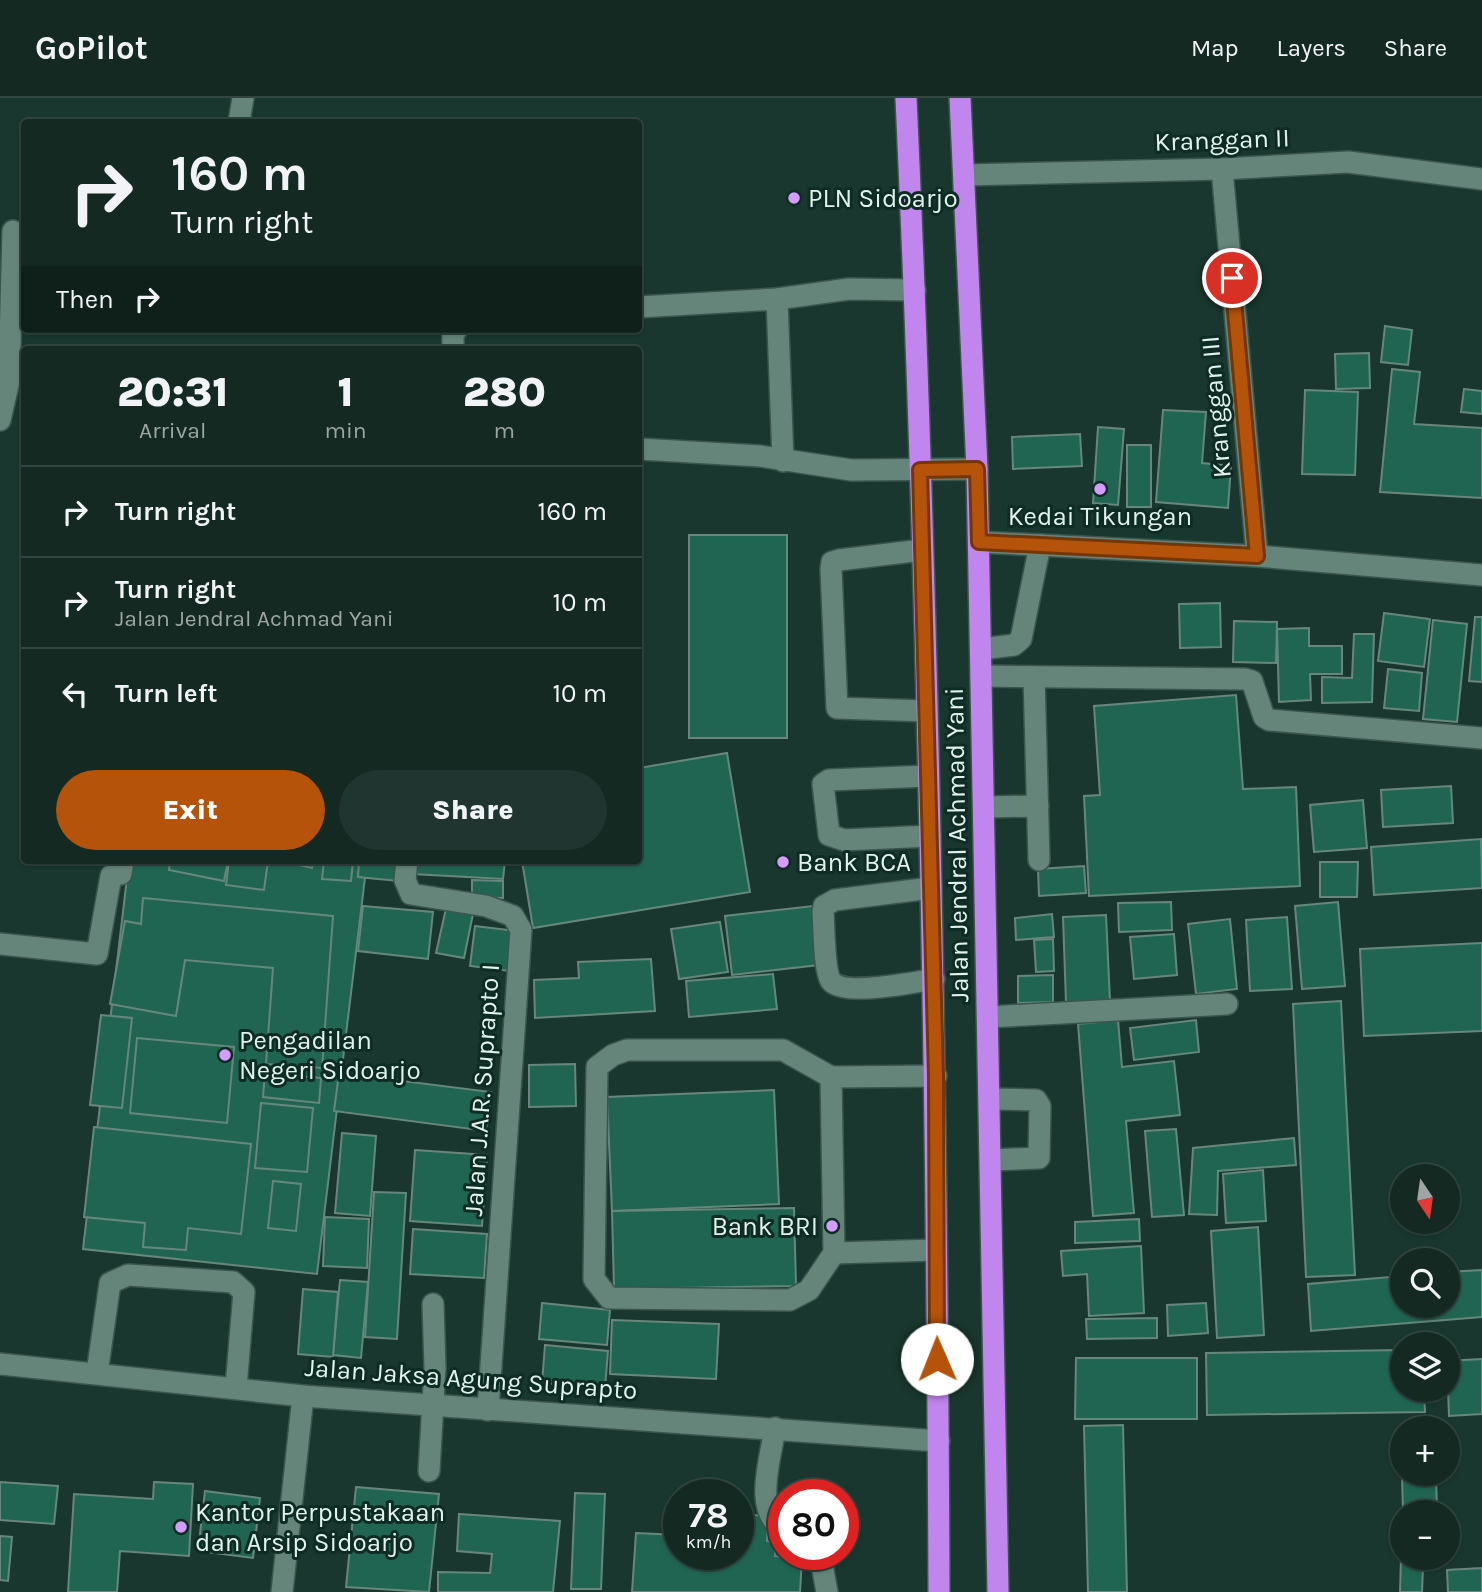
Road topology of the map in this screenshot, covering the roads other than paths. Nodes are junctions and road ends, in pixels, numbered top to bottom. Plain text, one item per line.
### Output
1 (243, 98) edge
2 (906, 98) edge
3 (960, 98) edge
4 (240, 119) edge
5 (1222, 169) junction
6 (964, 175) junction
7 (1482, 179) edge
8 (13, 231) edge
9 (915, 290) junction
10 (777, 299) junction
11 (642, 307) edge
12 (0, 420) edge
13 (642, 449) edge
14 (783, 461) junction
15 (977, 469) junction
16 (920, 470) junction
17 (979, 542) junction
18 (1040, 545) junction
19 (922, 550) junction
20 (1257, 556) junction
21 (1482, 575) edge
22 (981, 649) junction
23 (981, 676) junction
24 (1034, 677) junction
25 (926, 711) junction
26 (1482, 738) edge
27 (928, 776) junction
28 (1038, 806) junction
29 (984, 807) junction
30 (930, 836) junction
31 (1039, 860) dead end
32 (123, 864) edge
33 (407, 864) edge
34 (931, 888) junction
35 (0, 944) edge
36 (934, 979) junction
37 (1227, 1004) dead end
38 (988, 1017) junction
39 (831, 1076) junction
40 (936, 1076) junction
41 (990, 1099) junction
42 (991, 1160) junction
43 (936, 1250) junction
44 (834, 1253) junction
45 (433, 1304) dead end
46 (0, 1364) edge
47 (97, 1373) junction
48 (236, 1387) junction
49 (303, 1396) junction
50 (432, 1405) junction
51 (488, 1410) junction
52 (775, 1429) junction
53 (939, 1441) junction
54 (429, 1471) dead end
55 (768, 1479) edge
56 (768, 1482) edge
57 (768, 1512) edge
58 (823, 1570) edge
59 (282, 1592) edge
60 (827, 1592) edge
61 (939, 1592) edge
62 (998, 1592) edge

1 - 4 street
2 - 9 highway, Jalan Jendral Achmad Yani
3 - 6 highway, Jalan Jendral Achmad Yani
5 - 6 street, Kranggan II
5 - 7 street, Kranggan II
5 - 20 street, Kranggan III
6 - 15 highway, Jalan Jendral Achmad Yani
8 - 12 street
9 - 10 street
9 - 16 highway, Jalan Jendral Achmad Yani
10 - 11 street
10 - 14 street
13 - 14 street
14 - 16 street
15 - 16 street
15 - 17 highway, Jalan Jendral Achmad Yani
16 - 19 highway, Jalan Jendral Achmad Yani
17 - 18 street
17 - 22 highway, Jalan Jendral Achmad Yani
18 - 20 street
18 - 22 street
19 - 25 highway, Jalan Jendral Achmad Yani
19 - 25 street
20 - 21 street
22 - 23 highway, Jalan Jendral Achmad Yani
23 - 24 street
23 - 29 highway, Jalan Jendral Achmad Yani
24 - 26 street
24 - 28 street
25 - 27 highway, Jalan Jendral Achmad Yani
27 - 30 highway, Jalan Jendral Achmad Yani
27 - 30 street
28 - 29 street
28 - 31 street
29 - 38 highway, Jalan Jendral Achmad Yani
30 - 34 highway, Jalan Jendral Achmad Yani
32 - 35 street
33 - 51 street, Jalan J.A.R. Suprapto I
34 - 36 highway, Jalan Jendral Achmad Yani
34 - 36 street
36 - 40 highway, Jalan Jendral Achmad Yani
37 - 38 street
38 - 41 highway, Jalan Jendral Achmad Yani
39 - 40 street
39 - 44 street
39 - 44 street
40 - 43 highway, Jalan Jendral Achmad Yani
41 - 42 highway, Jalan Jendral Achmad Yani
41 - 42 street
42 - 62 highway, Jalan Jendral Achmad Yani
43 - 44 street
43 - 53 highway, Jalan Jendral Achmad Yani
45 - 50 street
46 - 47 street, Jalan Jaksa Agung Suprapto
47 - 48 street, Jalan Jaksa Agung Suprapto
47 - 48 street
48 - 49 street, Jalan Jaksa Agung Suprapto
49 - 50 street, Jalan Jaksa Agung Suprapto
49 - 59 street
50 - 51 street, Jalan Jaksa Agung Suprapto
50 - 54 street
51 - 52 street, Jalan Jaksa Agung Suprapto
52 - 53 street, Jalan Jaksa Agung Suprapto
52 - 55 street
53 - 61 highway, Jalan Jendral Achmad Yani
56 - 57 street
58 - 60 street

